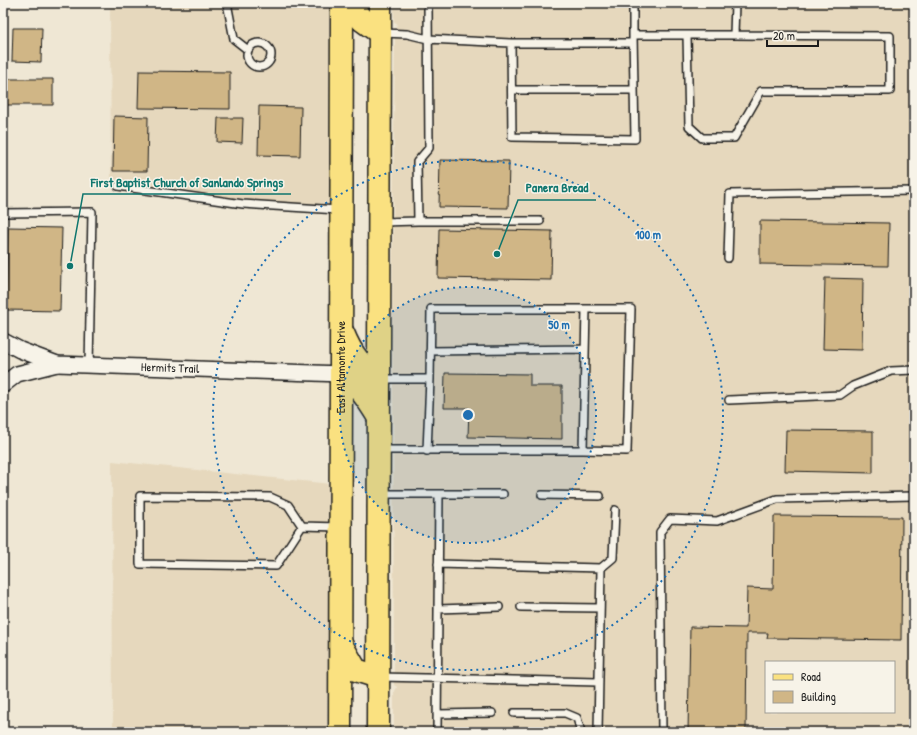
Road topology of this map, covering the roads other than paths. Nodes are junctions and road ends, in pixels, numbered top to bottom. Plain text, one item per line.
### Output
1 (227, 3) edge
2 (342, 3) edge
3 (350, 3) edge
4 (380, 3) edge
5 (428, 3) edge
6 (633, 3) edge
7 (735, 3) edge
8 (380, 33) junction
9 (633, 35) junction
10 (687, 35) junction
11 (734, 35) junction
12 (428, 39) junction
13 (511, 43) junction
14 (633, 43) junction
15 (248, 50) dead end
16 (512, 90) junction
17 (634, 90) junction
18 (118, 186) dead end
19 (914, 191) edge
20 (342, 210) junction
21 (3, 213) edge
22 (418, 221) junction
23 (380, 222) junction
24 (540, 222) dead end
25 (728, 258) dead end
26 (586, 309) junction
27 (342, 330) junction
28 (3, 341) edge
29 (585, 349) junction
30 (430, 351) junction
31 (57, 364) junction
32 (89, 366) junction
33 (914, 370) edge
34 (342, 374) junction
35 (379, 379) junction
36 (430, 379) junction
37 (3, 385) edge
38 (729, 400) dead end
39 (379, 418) junction
40 (379, 450) junction
41 (583, 450) junction
42 (427, 451) junction
43 (379, 494) junction
44 (438, 494) junction
45 (503, 494) dead end
46 (542, 495) dead end
47 (600, 496) dead end
48 (914, 496) edge
49 (615, 510) dead end
50 (302, 526) junction
51 (341, 527) junction
52 (438, 564) junction
53 (601, 568) junction
54 (521, 607) dead end
55 (499, 608) dead end
56 (600, 608) junction
57 (438, 609) junction
58 (341, 644) junction
59 (378, 677) junction
60 (436, 679) junction
61 (598, 682) junction
62 (492, 713) dead end
63 (514, 713) dead end
64 (437, 714) junction
65 (340, 732) edge
66 (378, 732) edge
67 (437, 732) edge
68 (581, 732) edge
69 (598, 732) edge
70 (662, 732) edge

1 - 15 lane
2 - 20 main road, East Altamonte Drive
3 - 8 main road
4 - 8 main road
5 - 12 lane
6 - 9 lane
7 - 11 lane
8 - 12 lane
8 - 23 main road
9 - 10 lane
9 - 14 lane
10 - 11 lane
10 - 11 lane
12 - 13 lane
12 - 22 lane
13 - 14 lane
13 - 16 lane
14 - 17 lane
16 - 17 lane
16 - 17 lane
18 - 20 lane
19 - 25 lane
20 - 27 main road, East Altamonte Drive
21 - 32 lane
22 - 23 lane
22 - 24 lane
23 - 35 main road
26 - 29 lane
26 - 30 lane
26 - 41 lane
27 - 34 main road, East Altamonte Drive
27 - 35 main road
28 - 31 street, Hermits Trail
29 - 30 lane
29 - 41 lane
30 - 36 lane
31 - 32 street, Hermits Trail
31 - 37 street
32 - 34 street, Hermits Trail
33 - 38 lane
34 - 39 main road
34 - 51 main road, East Altamonte Drive
35 - 36 lane
35 - 39 main road
36 - 42 lane
39 - 40 main road
40 - 42 lane
40 - 43 main road
41 - 42 lane
43 - 44 lane
43 - 59 main road
44 - 45 lane
44 - 52 lane
46 - 47 lane
48 - 70 lane
49 - 53 lane
50 - 50 lane
50 - 51 lane
51 - 58 main road, East Altamonte Drive
52 - 53 lane
52 - 57 lane
53 - 56 lane
54 - 56 lane
55 - 57 lane
56 - 61 lane
57 - 60 lane
58 - 59 main road
58 - 65 main road, East Altamonte Drive
59 - 60 lane
59 - 66 main road
60 - 61 lane
60 - 64 lane
61 - 69 lane
62 - 64 lane
63 - 68 lane
64 - 67 lane

